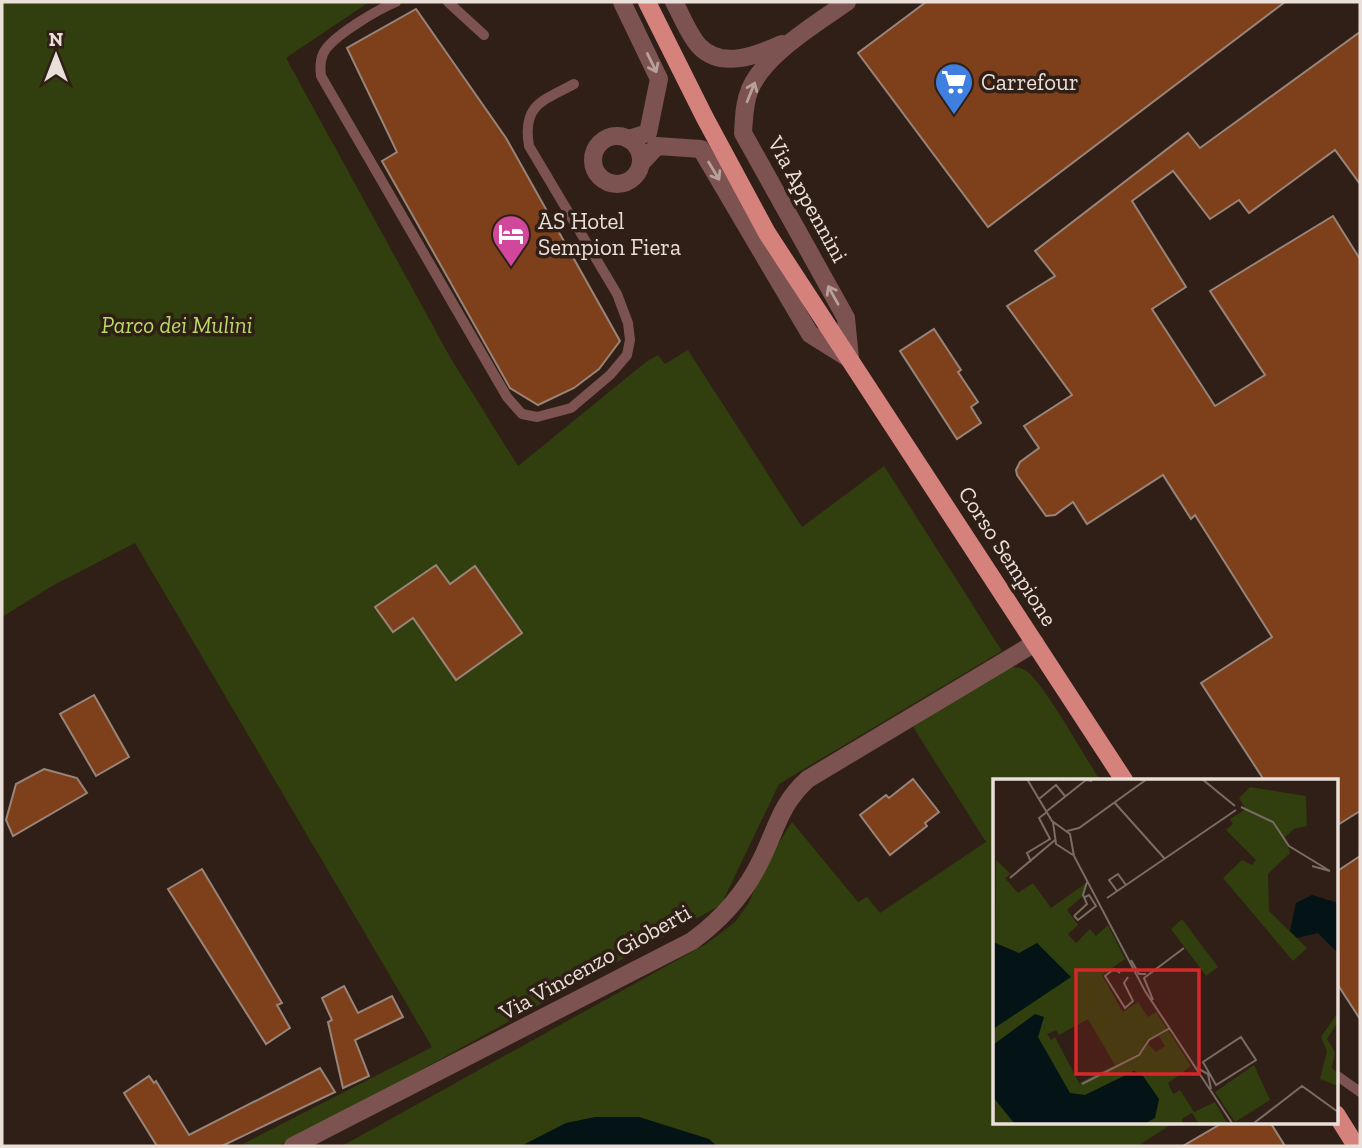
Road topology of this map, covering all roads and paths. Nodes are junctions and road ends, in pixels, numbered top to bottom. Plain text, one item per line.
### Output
1 (396, 2) edge
2 (448, 2) edge
3 (622, 2) edge
4 (648, 2) edge
5 (674, 2) edge
6 (847, 2) edge
7 (484, 34) dead end
8 (798, 37) junction
9 (574, 84) dead end
10 (628, 139) junction
11 (641, 163) junction
12 (850, 359) junction
13 (1035, 643) junction
14 (1123, 779) edge
15 (1338, 1076) edge
16 (1360, 1092) edge
17 (1338, 1117) edge
18 (293, 1146) edge
19 (1356, 1146) edge

1 - 9 lane
2 - 7 lane
3 -> 10 street, Corso Sempione
4 - 12 main road, Corso Sempione
5 - 8 street, Via Appennini
6 - 8 street, Via Appennini
12 -> 8 street, Via Appennini
10 - 11 street
10 - 11 street, Corso Sempione
11 -> 12 street, Corso Sempione
12 - 13 main road, Corso Sempione
13 - 14 main road, Corso Sempione
13 - 18 street, Via Vincenzo Gioberti
15 - 16 lane
17 - 19 main road

